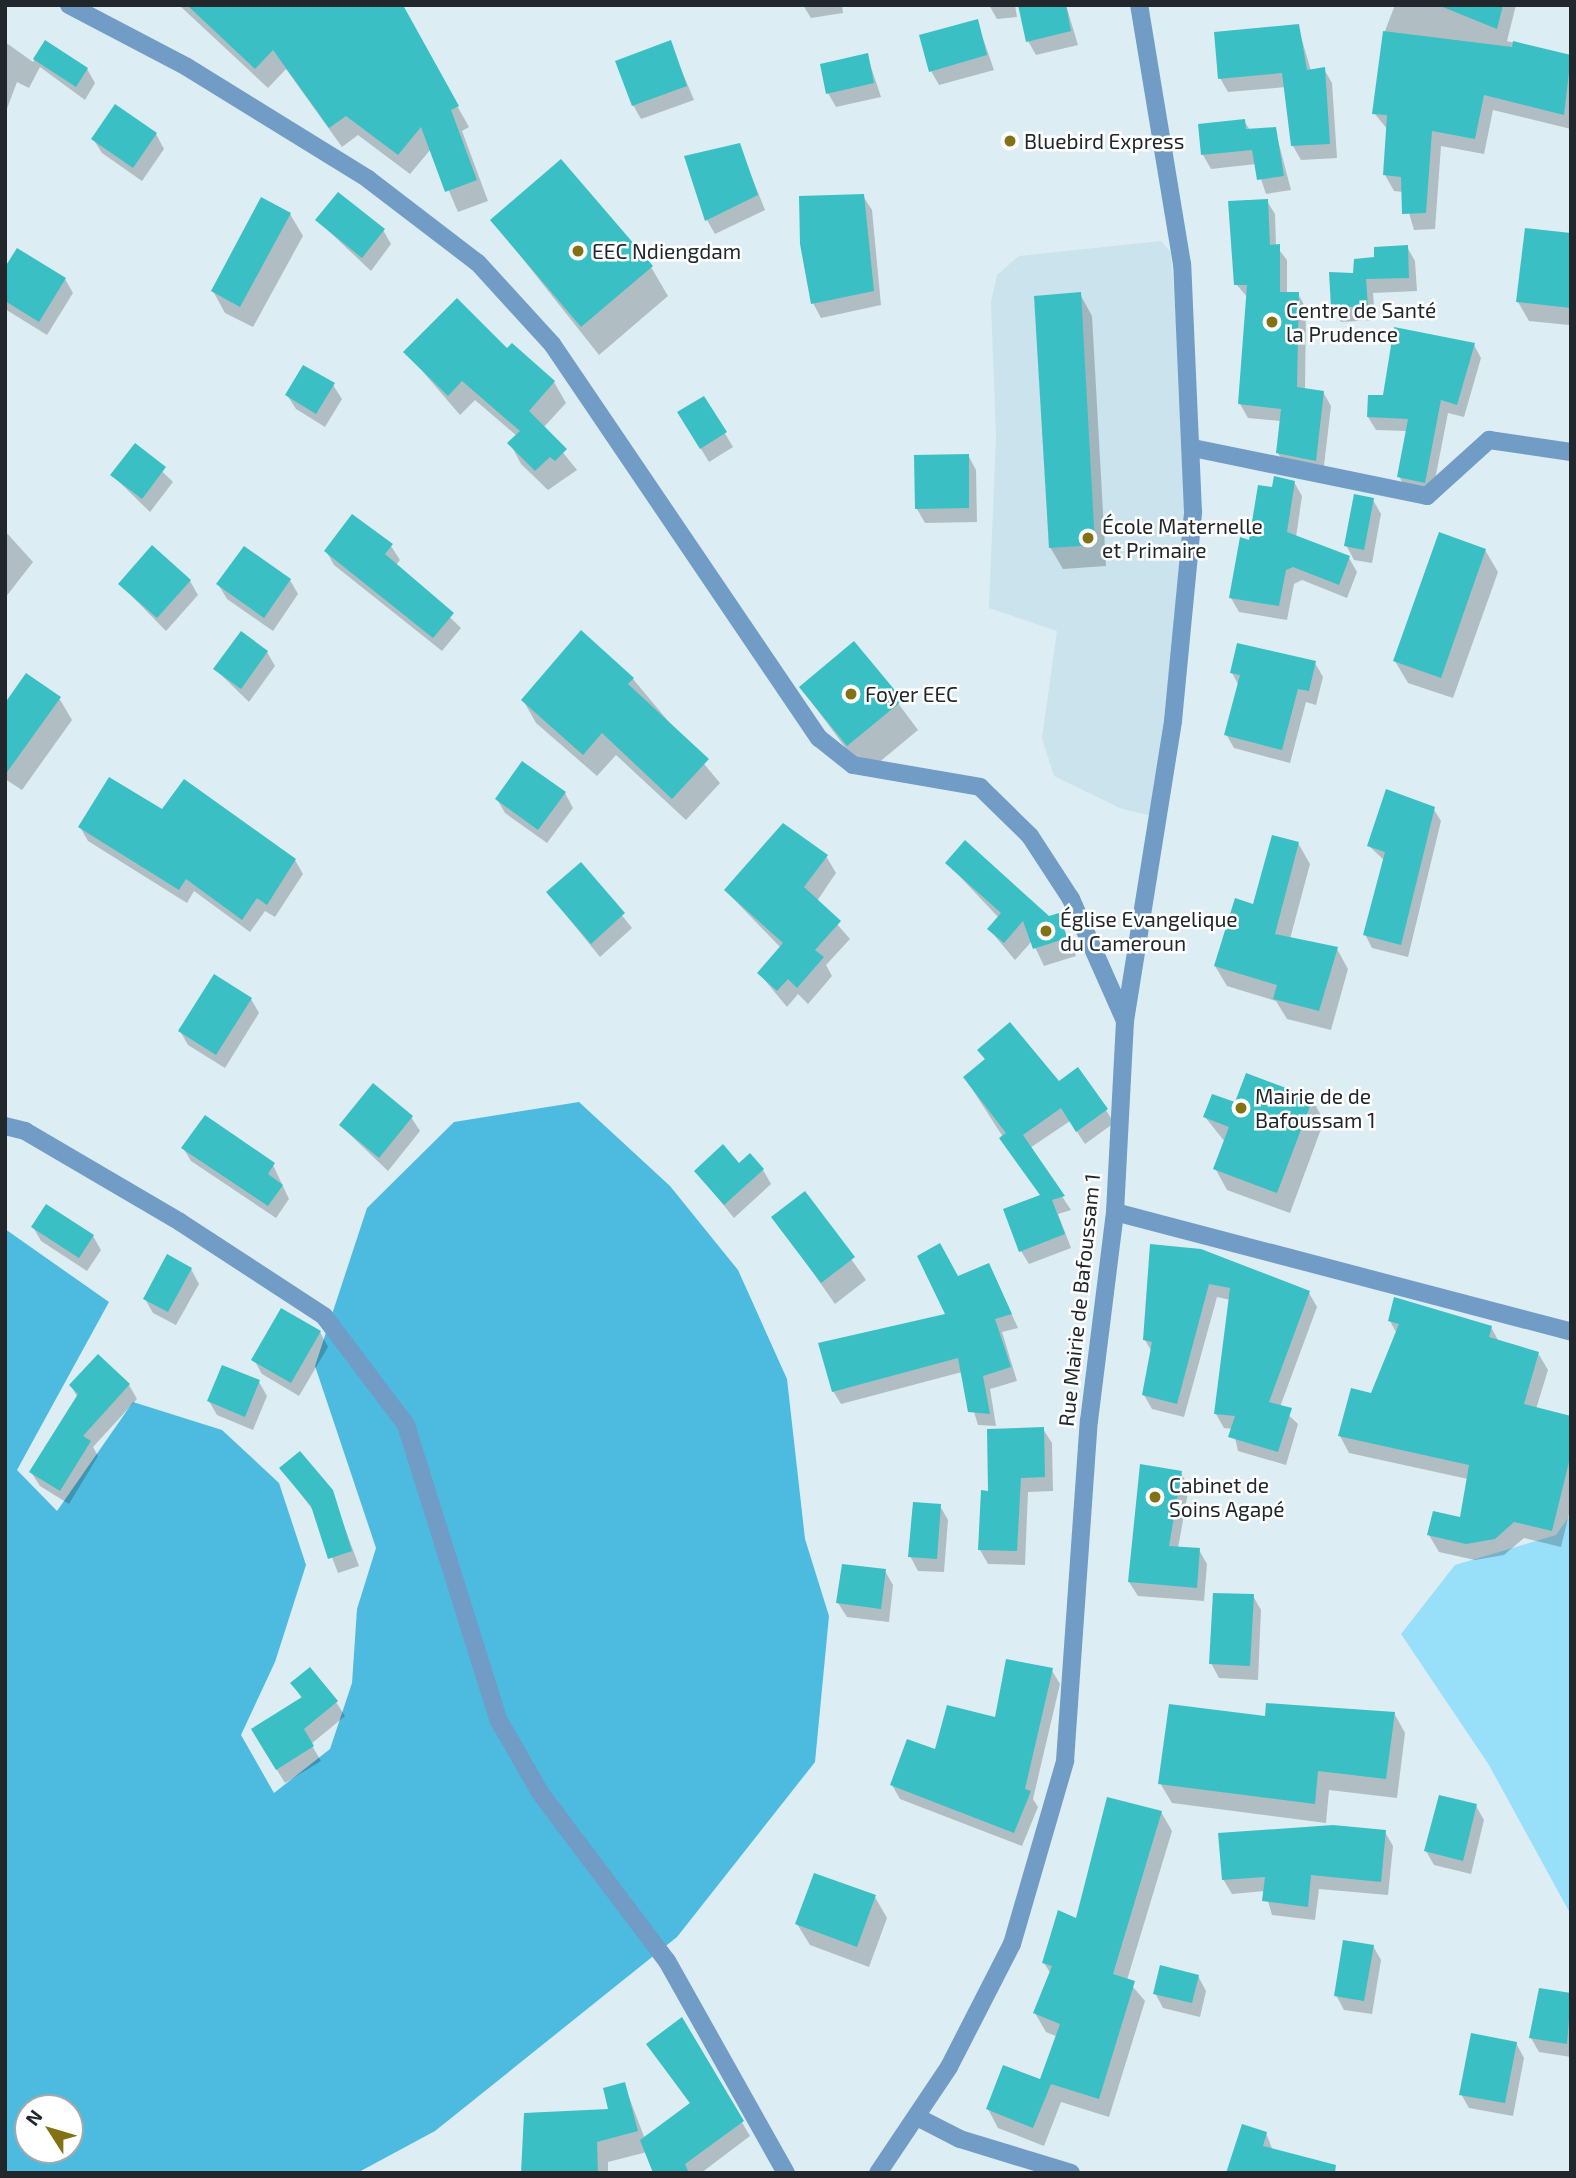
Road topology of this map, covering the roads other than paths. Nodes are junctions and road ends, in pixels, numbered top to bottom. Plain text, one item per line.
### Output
1 (69, 5) edge
2 (1139, 5) edge
3 (1193, 447) junction
4 (1571, 452) edge
5 (1125, 1021) junction
6 (5, 1126) edge
7 (1115, 1212) junction
8 (1571, 1332) edge
9 (917, 2117) junction
10 (786, 2173) edge
11 (878, 2173) edge
12 (1071, 2173) edge

1 - 5 street
2 - 3 street, Rue Mairie de Bafoussam 1
3 - 4 street
3 - 5 street, Rue Mairie de Bafoussam 1
5 - 7 street, Rue Mairie de Bafoussam 1
6 - 10 street
7 - 8 street
7 - 9 street, Rue Mairie de Bafoussam 1
9 - 11 street, Rue Mairie de Bafoussam 1
9 - 12 street

